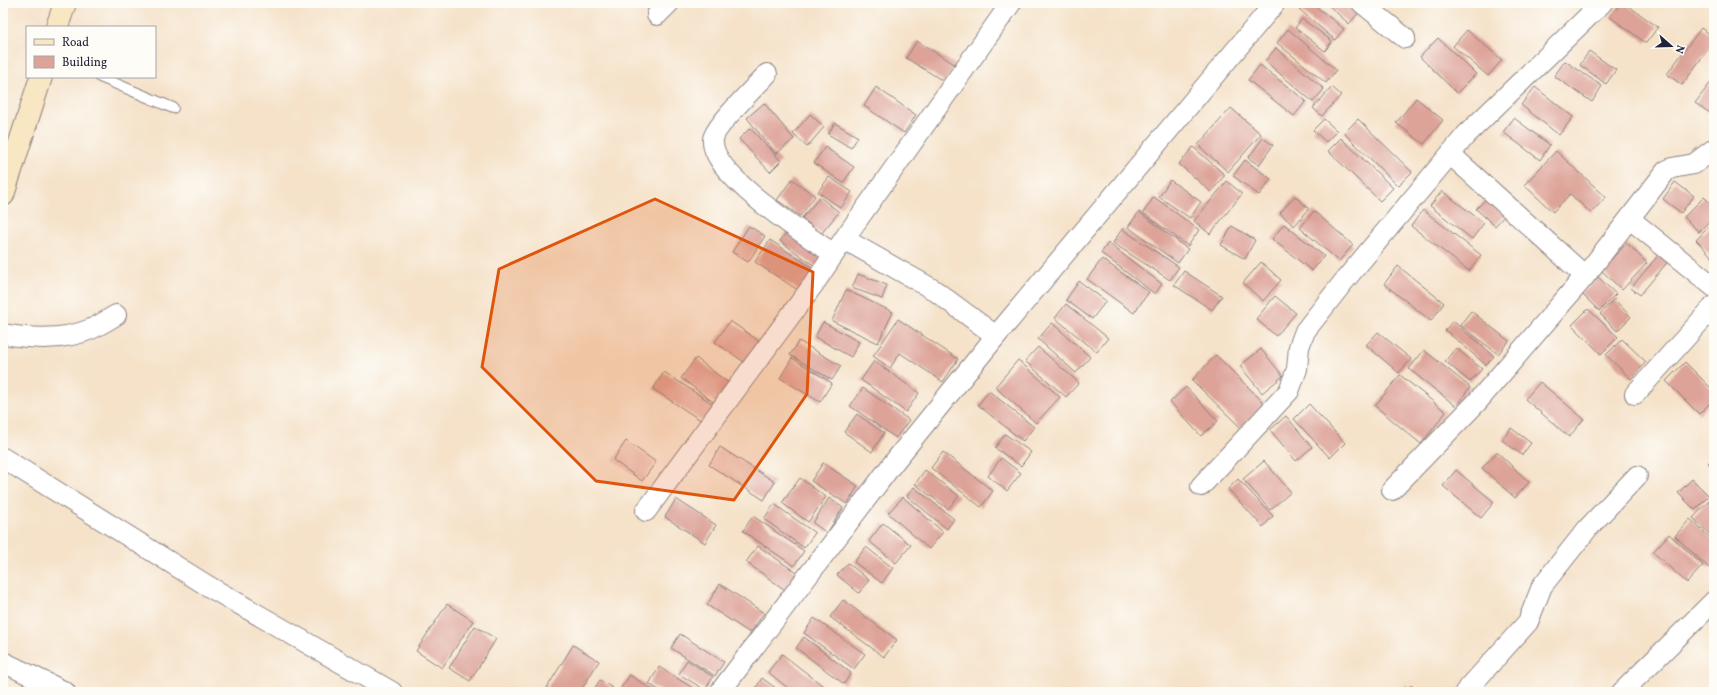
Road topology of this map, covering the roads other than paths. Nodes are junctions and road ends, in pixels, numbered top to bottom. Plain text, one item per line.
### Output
1 (65, 3) edge
2 (1011, 3) edge
3 (1275, 3) edge
4 (1362, 3) edge
5 (1602, 3) edge
6 (57, 26) edge
7 (1406, 38) dead end
8 (767, 74) dead end
9 (41, 78) edge
10 (102, 78) edge
11 (173, 108) dead end
12 (1714, 149) edge
13 (1450, 154) junction
14 (3, 195) edge
15 (1630, 219) junction
16 (839, 247) junction
17 (1585, 276) junction
18 (1714, 287) edge
19 (1714, 306) edge
20 (116, 315) dead end
21 (3, 334) edge
22 (996, 336) junction
23 (1635, 394) dead end
24 (3, 458) edge
25 (1637, 476) dead end
26 (1201, 486) dead end
27 (1392, 490) dead end
28 (646, 511) dead end
29 (1714, 601) edge
30 (3, 662) edge
31 (65, 692) edge
32 (392, 692) edge
33 (720, 692) edge
34 (1465, 692) edge
35 (1622, 692) edge

1 - 6 main road
2 - 16 street
3 - 22 street
4 - 7 street
5 - 13 street
8 - 16 street
9 - 14 main road
10 - 11 lane
12 - 15 street
13 - 17 street
13 - 26 street
15 - 17 street
15 - 18 street
16 - 22 street
16 - 28 street
17 - 27 street
19 - 23 street
20 - 21 street
22 - 33 street
24 - 32 street
25 - 34 street
29 - 35 street
30 - 31 street

